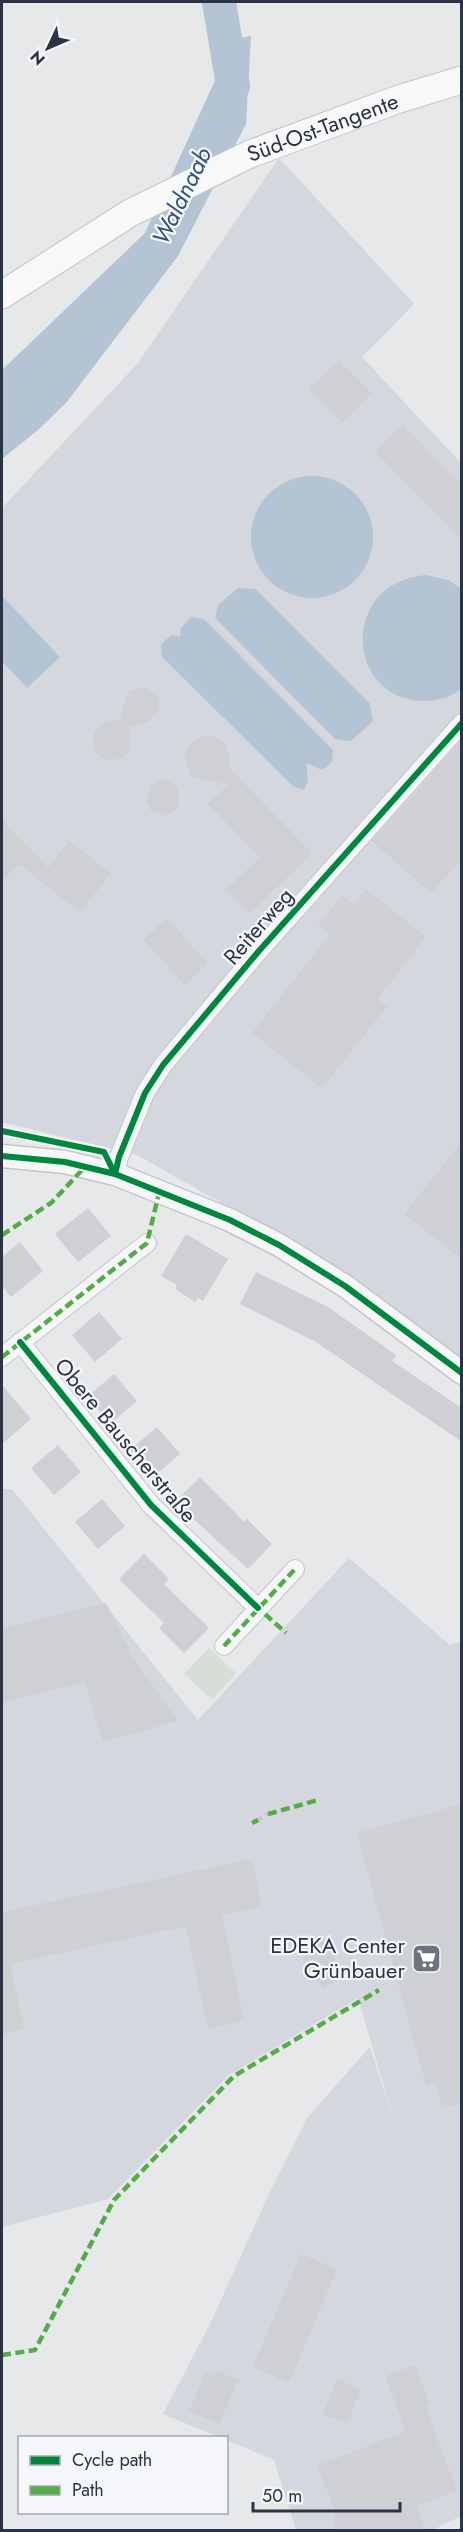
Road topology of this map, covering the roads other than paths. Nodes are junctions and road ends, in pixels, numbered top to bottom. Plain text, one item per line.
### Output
1 (462, 80) edge
2 (2, 295) edge
3 (462, 723) edge
4 (2, 1156) edge
5 (115, 1174) junction
6 (147, 1243) dead end
7 (20, 1342) junction
8 (2, 1357) edge
9 (462, 1373) edge
10 (295, 1569) dead end
11 (258, 1608) junction
12 (224, 1646) dead end

1 - 2 main road, Süd-Ost-Tangente
3 - 5 street, Reiterweg
4 - 5 street
5 - 9 street
6 - 7 street
7 - 8 street
7 - 11 street, Obere Bauscherstraße
10 - 11 street
11 - 12 street

